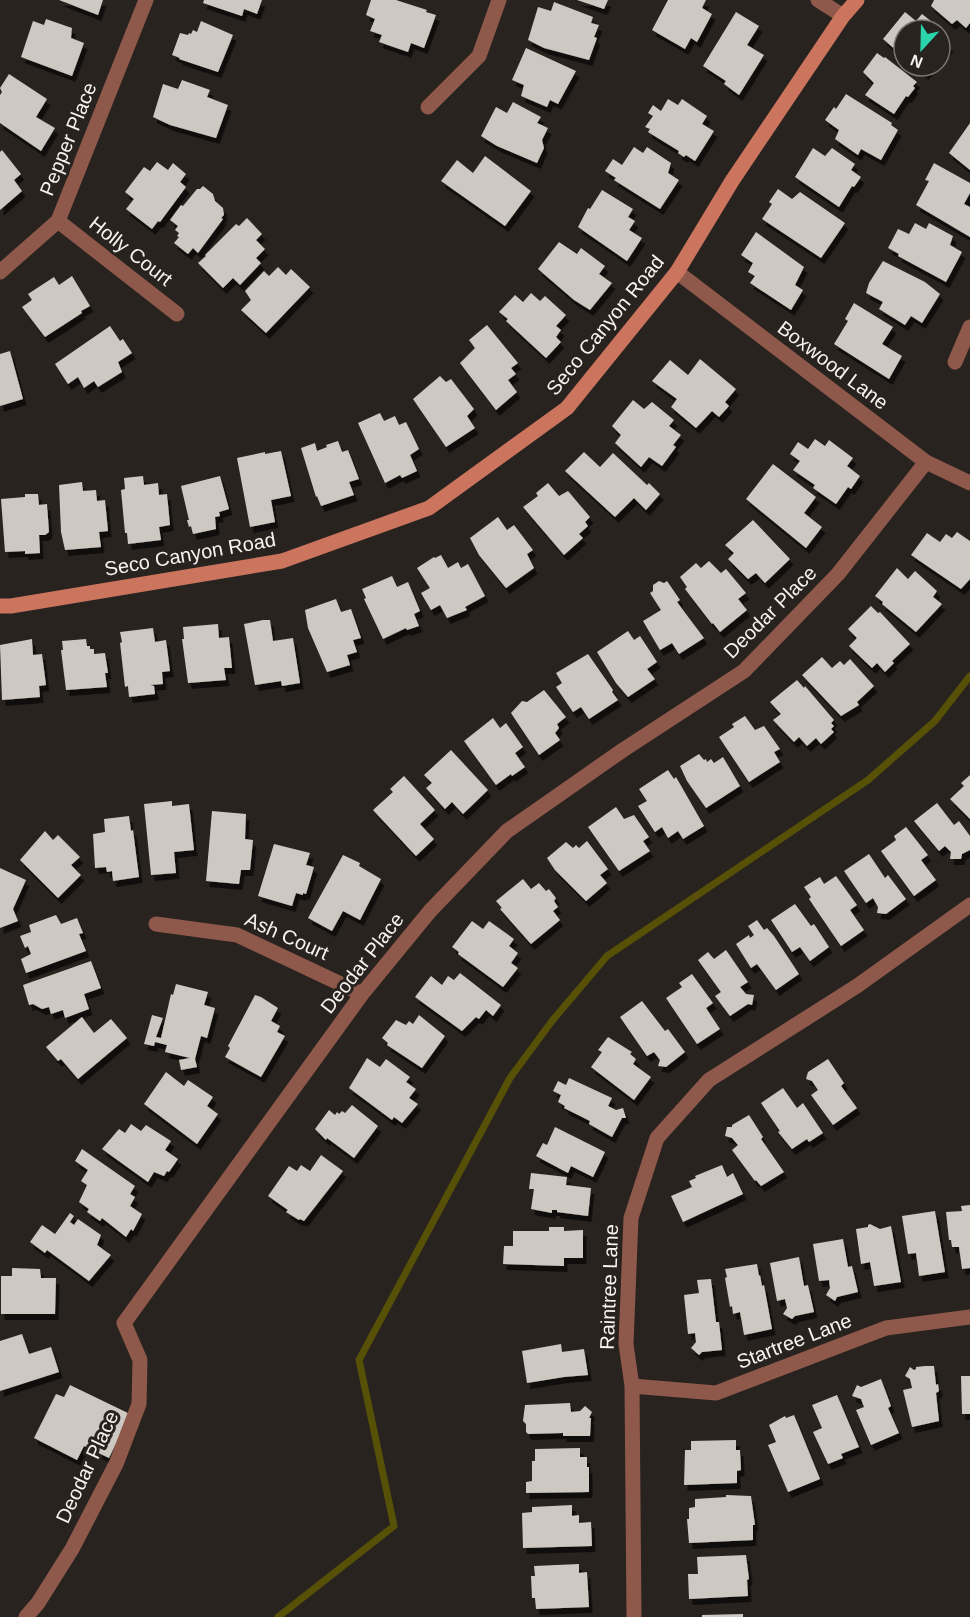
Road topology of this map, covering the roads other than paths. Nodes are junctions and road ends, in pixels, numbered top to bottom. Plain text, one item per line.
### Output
1 (146, 0) edge
2 (499, 0) edge
3 (818, 0) edge
4 (857, 0) edge
5 (843, 16) junction
6 (428, 107) dead end
7 (58, 221) junction
8 (0, 272) edge
9 (677, 272) junction
10 (177, 314) dead end
11 (970, 327) edge
12 (956, 362) dead end
13 (926, 462) junction
14 (970, 483) edge
15 (0, 606) edge
16 (970, 905) edge
17 (156, 924) dead end
18 (362, 994) junction
19 (970, 1317) edge
20 (632, 1386) junction
21 (26, 1617) edge
22 (634, 1617) edge

1 - 7 street, Pepper Place
2 - 6 street
3 - 5 street
4 - 5 street, Seco Canyon Road
5 - 9 street, Seco Canyon Road
7 - 8 street, Pepper Place
7 - 10 street, Holly Court
9 - 13 street, Boxwood Lane
9 - 15 street, Seco Canyon Road
11 - 12 street
13 - 14 street, Boxwood Lane
13 - 18 street, Deodar Place
16 - 20 street, Raintree Lane
17 - 18 street, Ash Court
18 - 21 street, Deodar Place
19 - 20 street, Startree Lane
20 - 22 street, Raintree Lane

